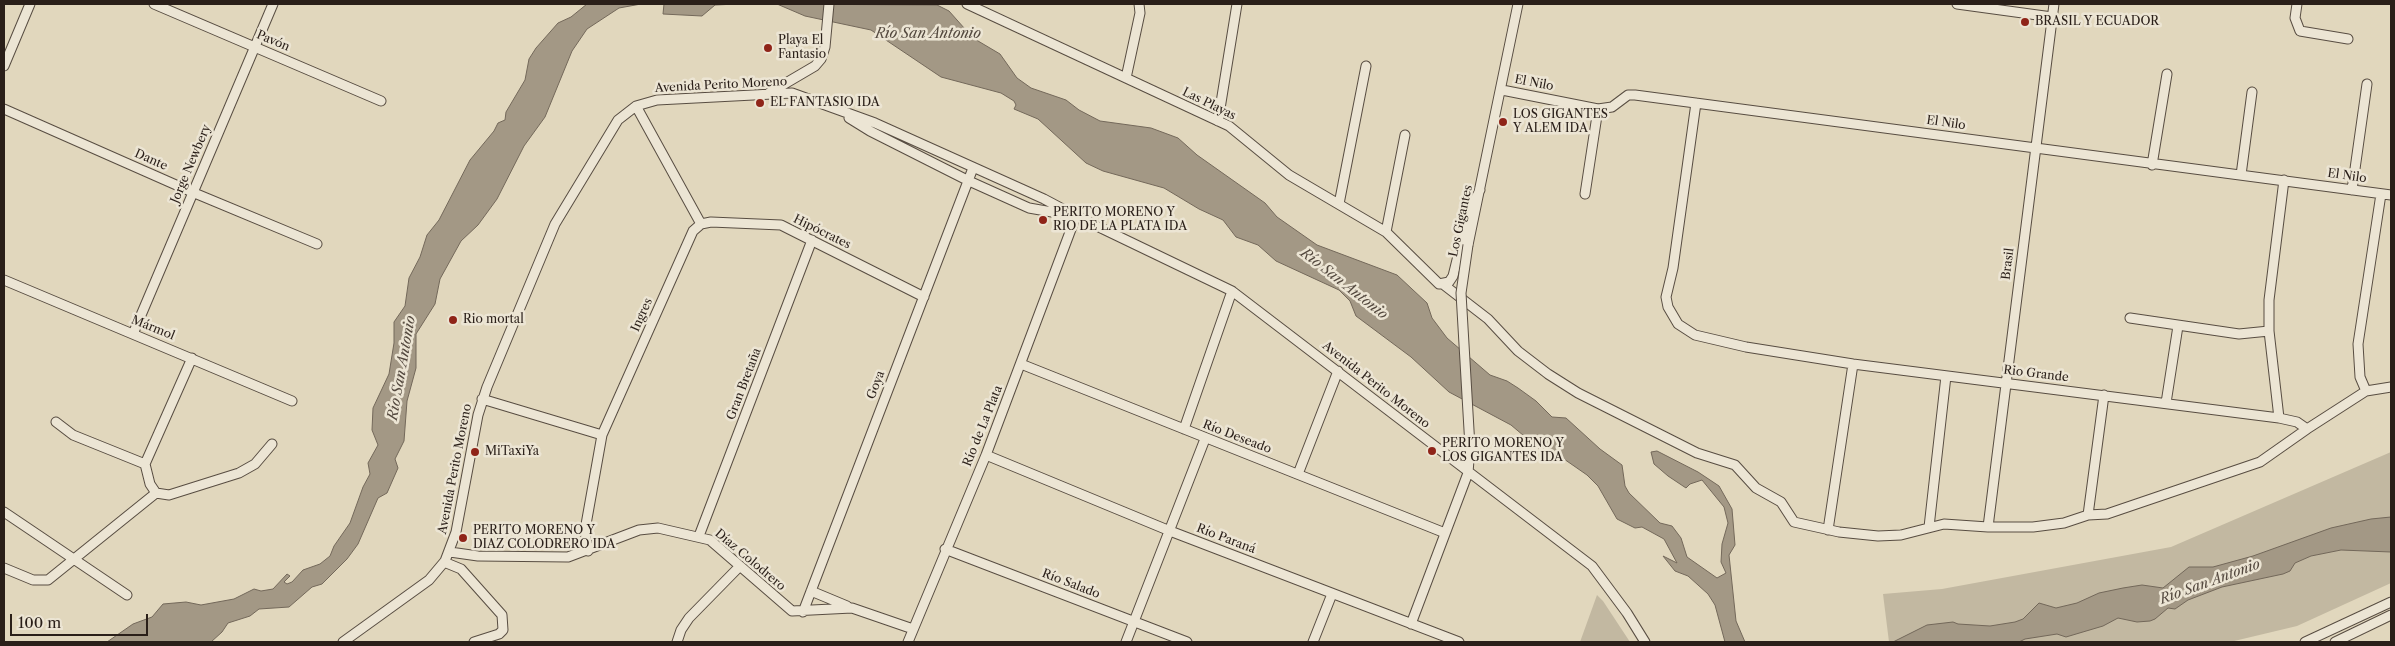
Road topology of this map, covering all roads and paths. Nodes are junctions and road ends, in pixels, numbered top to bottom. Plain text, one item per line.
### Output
1 (30, 4) edge
2 (154, 4) edge
3 (273, 4) edge
4 (829, 4) edge
5 (967, 4) edge
6 (1139, 4) edge
7 (1237, 4) edge
8 (1518, 4) edge
9 (1957, 4) edge
10 (2054, 4) edge
11 (2297, 4) edge
12 (2052, 17) junction
13 (2348, 39) dead end
14 (254, 46) junction
15 (4, 66) edge
16 (1366, 66) dead end
17 (2167, 74) dead end
18 (1126, 78) junction
19 (2367, 84) dead end
20 (1502, 90) junction
21 (2252, 92) dead end
22 (769, 93) junction
23 (381, 101) dead end
24 (1696, 103) junction
25 (636, 106) junction
26 (4, 109) edge
27 (1598, 109) junction
28 (837, 111) junction
29 (1218, 121) junction
30 (1405, 135) dead end
31 (2036, 148) junction
32 (2152, 164) junction
33 (973, 168) junction
34 (2241, 175) junction
35 (2284, 180) junction
36 (969, 181) junction
37 (1480, 190) junction
38 (2352, 190) junction
39 (192, 192) junction
40 (1585, 194) dead end
41 (2381, 194) junction
42 (2391, 195) edge
43 (1339, 204) junction
44 (1076, 216) junction
45 (700, 224) junction
46 (1386, 232) junction
47 (812, 240) junction
48 (317, 244) dead end
49 (4, 280) edge
50 (1442, 284) junction
51 (1232, 291) junction
52 (924, 297) junction
53 (2130, 318) dead end
54 (2178, 326) junction
55 (2269, 331) junction
56 (133, 334) junction
57 (192, 358) junction
58 (1021, 364) junction
59 (1853, 364) junction
60 (1338, 371) junction
61 (1946, 376) junction
62 (2006, 383) junction
63 (2391, 386) edge
64 (2366, 391) junction
65 (2104, 395) junction
66 (482, 400) junction
67 (292, 401) dead end
68 (2166, 403) junction
69 (2279, 418) junction
70 (56, 422) dead end
71 (1184, 429) junction
72 (2307, 429) junction
73 (602, 435) junction
74 (1205, 438) junction
75 (272, 444) dead end
76 (986, 455) junction
77 (145, 464) junction
78 (1468, 473) junction
79 (1298, 474) junction
80 (156, 493) junction
81 (4, 512) edge
82 (2088, 515) junction
83 (1929, 527) junction
84 (1988, 527) junction
85 (1828, 530) junction
86 (1170, 531) junction
87 (1445, 533) junction
88 (699, 536) junction
89 (945, 549) junction
90 (588, 551) junction
91 (450, 552) junction
92 (74, 560) junction
93 (444, 562) junction
94 (740, 566) junction
95 (4, 568) edge
96 (811, 591) junction
97 (1332, 594) junction
98 (127, 595) dead end
99 (2391, 602) edge
100 (852, 608) junction
101 (803, 612) junction
102 (2391, 615) edge
103 (1134, 622) junction
104 (1411, 624) junction
105 (914, 628) junction
106 (343, 642) edge
107 (474, 642) edge
108 (677, 642) edge
109 (910, 642) edge
110 (1126, 642) edge
111 (1187, 642) edge
112 (1313, 642) edge
113 (1460, 642) edge
114 (1645, 642) edge
115 (2304, 642) edge
116 (2335, 642) edge

1 - 15 street
2 - 14 street, Pavón
3 - 14 street, Jorge Newbery
4 - 22 street
5 - 18 street, Las Playas
6 - 18 street
7 - 29 street
8 - 20 street, Los Gigantes
9 - 12 street
10 - 12 street, Brasil
11 - 13 street
12 - 31 street, Brasil
14 - 23 street, Pavón
14 - 39 street, Jorge Newbery
16 - 43 street
17 - 32 street
18 - 29 street, Las Playas
19 - 38 street
20 - 27 street, El Nilo
20 - 37 street, Los Gigantes
21 - 34 street
22 - 25 street, Avenida Perito Moreno
22 - 28 street, Avenida Perito Moreno
24 - 27 street, El Nilo
24 - 31 street, El Nilo
24 - 59 street, Rio Grande
25 - 45 street
25 - 66 street, Avenida Perito Moreno
26 - 39 street, Dante
27 - 40 street
28 - 33 street, Avenida Perito Moreno
28 - 36 street, Avenida Perito Moreno
29 - 43 street, Las Playas
30 - 46 street
31 - 32 street, El Nilo
31 - 62 street, Brasil
32 - 34 street, El Nilo
33 - 36 street, Goya
33 - 44 street, Avenida Perito Moreno
34 - 35 street, El Nilo
35 - 38 street, El Nilo
35 - 55 street
36 - 44 street, Avenida Perito Moreno
36 - 52 street, Goya
37 - 50 street
37 - 78 street, Los Gigantes, bridge
38 - 41 street, El Nilo
39 - 48 street, Dante
39 - 56 street, Jorge Newbery
41 - 42 street, El Nilo
41 - 64 street
43 - 46 street, Las Playas
44 - 51 street, Avenida Perito Moreno
44 - 58 street, Río de La Plata
45 - 47 street, Hipócrates
45 - 73 street, Ingres
46 - 50 street, Las Playas
47 - 52 street, Hipócrates
47 - 88 street, Gran Bretaña
49 - 56 street, Mármol
50 - 85 street, Las Playas
51 - 60 street, Avenida Perito Moreno
51 - 71 street
52 - 96 street, Goya
53 - 54 street
54 - 55 street
54 - 68 street
55 - 69 street
56 - 57 street, Mármol
57 - 67 street, Mármol
57 - 77 street
58 - 71 street, Río Deseado
58 - 76 street, Río de La Plata
59 - 61 street, Rio Grande
59 - 85 street
60 - 78 street, Avenida Perito Moreno
60 - 79 street
61 - 62 street, Rio Grande
61 - 83 street
62 - 65 street, Rio Grande
62 - 84 street, Brasil
63 - 64 street
64 - 72 street
65 - 68 street, Rio Grande
65 - 82 street
66 - 73 street
66 - 91 street, Avenida Perito Moreno
68 - 69 street, Rio Grande
69 - 72 street, Rio Grande
70 - 77 street
71 - 74 street, Río Deseado
72 - 82 street, Las Playas
73 - 90 street, Ingres
74 - 79 street, Río Deseado
74 - 86 street
75 - 80 street
76 - 86 street, Río Paraná
76 - 89 street, Río de La Plata
77 - 80 street
78 - 87 street, Los Gigantes
78 - 114 street, Avenida Perito Moreno
79 - 87 street, Río Deseado
80 - 92 street
81 - 92 street
82 - 84 street, Las Playas
83 - 84 street, Las Playas
83 - 85 street, Las Playas
86 - 97 street, Río Paraná
86 - 103 street
87 - 104 street, Los Gigantes
88 - 90 street, Díaz Colodrero
88 - 94 street, Díaz Colodrero
89 - 103 street, Río Salado
89 - 105 street, Río de La Plata
90 - 91 street, Díaz Colodrero
91 - 93 street, Avenida Perito Moreno
92 - 95 street
92 - 98 street
93 - 106 street, Avenida Perito Moreno
93 - 107 street
94 - 101 street, Díaz Colodrero
94 - 108 street
96 - 100 street
96 - 101 street, Goya
97 - 104 street, Río Paraná
97 - 112 street
99 - 115 street
100 - 101 street
100 - 105 street
102 - 116 street
103 - 110 street
103 - 111 street, Río Salado
104 - 113 street, Río Paraná
105 - 109 street, Río de La Plata

